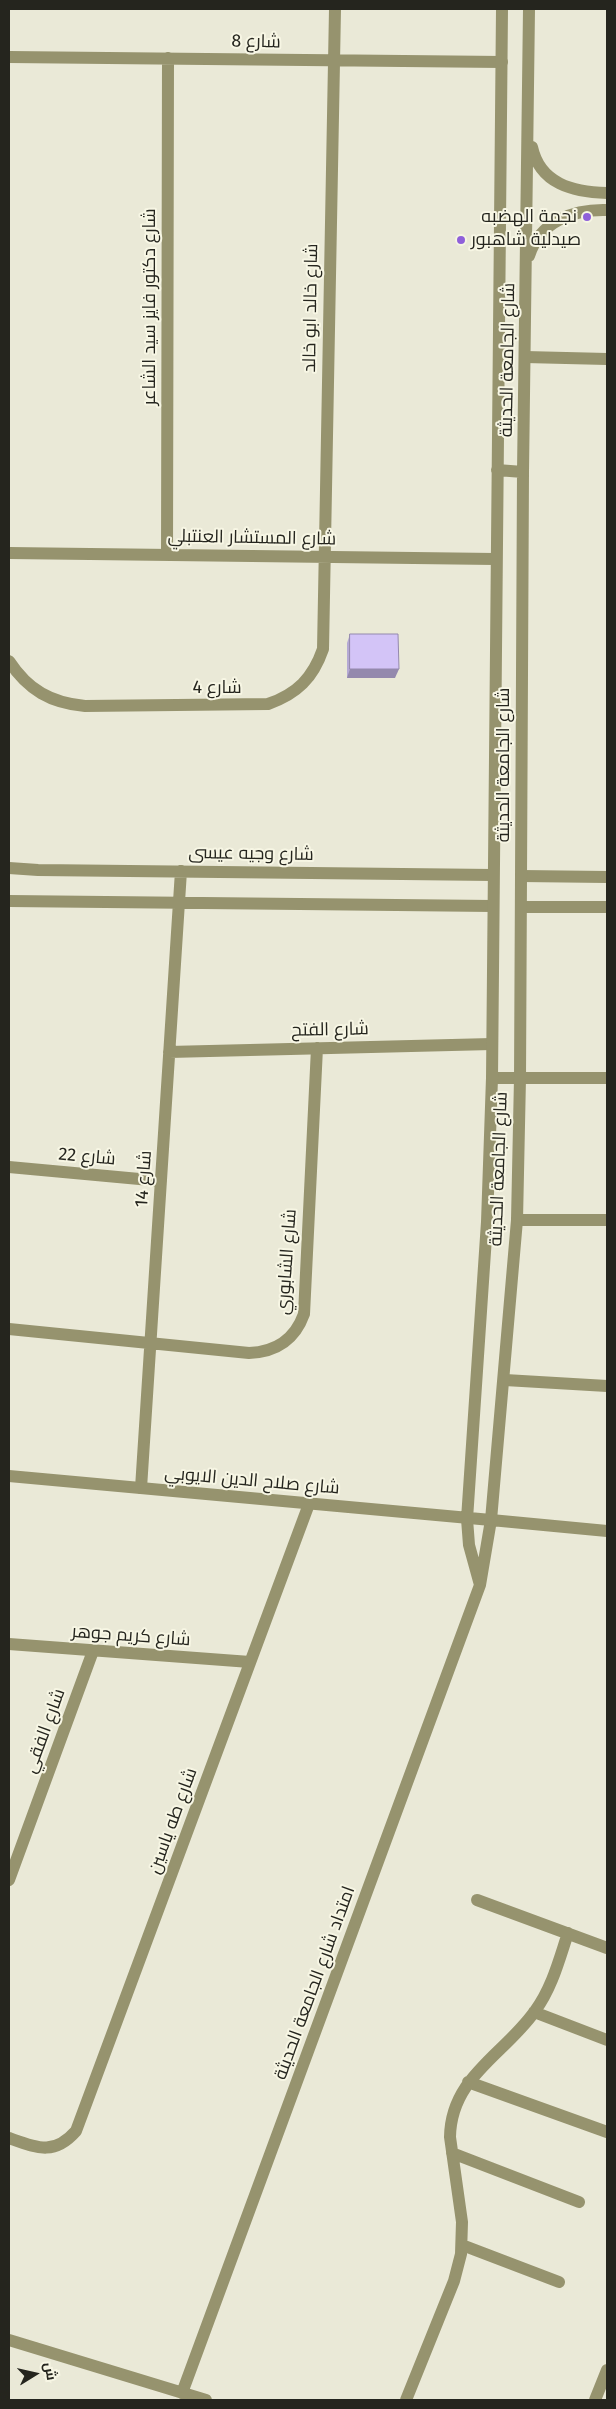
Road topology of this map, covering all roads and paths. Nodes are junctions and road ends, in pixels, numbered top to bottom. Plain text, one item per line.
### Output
1 (335, 9) edge
2 (502, 9) edge
3 (529, 9) edge
4 (9, 57) edge
5 (168, 58) junction
6 (333, 60) junction
7 (502, 62) junction
8 (529, 128) junction
9 (607, 193) edge
10 (607, 210) edge
11 (527, 263) junction
12 (525, 357) junction
13 (607, 359) edge
14 (497, 470) junction
15 (523, 472) junction
16 (9, 552) edge
17 (167, 555) junction
18 (325, 557) junction
19 (496, 559) junction
20 (9, 661) edge
21 (9, 868) edge
22 (181, 871) junction
23 (493, 874) junction
24 (521, 876) junction
25 (607, 877) edge
26 (9, 901) edge
27 (178, 904) junction
28 (493, 906) junction
29 (521, 907) junction
30 (607, 907) edge
31 (492, 1044) junction
32 (317, 1048) junction
33 (169, 1052) junction
34 (492, 1078) junction
35 (520, 1078) junction
36 (607, 1078) edge
37 (9, 1167) edge
38 (162, 1181) junction
39 (517, 1220) junction
40 (607, 1220) edge
41 (9, 1329) edge
42 (151, 1342) junction
43 (505, 1380) junction
44 (607, 1386) edge
45 (9, 1476) edge
46 (141, 1488) junction
47 (309, 1504) junction
48 (467, 1518) junction
49 (492, 1520) junction
50 (607, 1531) edge
51 (480, 1585) junction
52 (9, 1644) edge
53 (93, 1651) junction
54 (250, 1662) junction
55 (9, 1880) edge
56 (477, 1900) dead end
57 (568, 1933) junction
58 (607, 1948) edge
59 (534, 2012) junction
60 (607, 2040) edge
61 (468, 2082) junction
62 (607, 2132) edge
63 (9, 2138) edge
64 (452, 2153) junction
65 (579, 2202) dead end
66 (462, 2245) junction
67 (559, 2282) dead end
68 (9, 2340) edge
69 (607, 2370) edge
70 (182, 2393) junction
71 (206, 2400) edge
72 (406, 2400) edge
73 (595, 2400) edge

1 - 6 street, شارع خالد ابو خالد
2 - 7 street, شارع الجامعة الحديثة
3 - 8 street, شارع الجامعة الحديثة
4 - 5 street, شارع 8
5 - 6 street, شارع 8
5 - 17 street, شارع دكتور فايز سيد الشاعر
6 - 7 street, شارع 8
6 - 18 street, شارع خالد ابو خالد
7 - 14 street, شارع الجامعة الحديثة
8 - 9 street
8 - 11 street, شارع الجامعة الحديثة
10 - 11 street
11 - 12 street, شارع الجامعة الحديثة
12 - 13 street
12 - 15 street, شارع الجامعة الحديثة
14 - 15 street
14 - 19 street, شارع الجامعة الحديثة
15 - 24 street, شارع الجامعة الحديثة
16 - 17 street, شارع المستشار العنتبلي
17 - 18 street, شارع المستشار العنتبلي
18 - 19 street, شارع المستشار العنتبلي
18 - 20 street, شارع 4
19 - 23 street, شارع الجامعة الحديثة
21 - 22 street, شارع وجيه عيسى
22 - 23 street, شارع وجيه عيسى
22 - 27 street, شارع 14
23 - 28 street, شارع الجامعة الحديثة
24 - 25 street
24 - 29 street, شارع الجامعة الحديثة
26 - 27 street
27 - 28 street
27 - 33 street, شارع 14
28 - 31 street, شارع الجامعة الحديثة
29 - 30 street
29 - 35 street, شارع الجامعة الحديثة
31 - 32 street, شارع الفتح
31 - 34 street, شارع الجامعة الحديثة
32 - 33 street, شارع الفتح
32 - 42 street, شارع الشابوري
33 - 38 street, شارع 14
34 - 35 street
34 - 48 street, شارع الجامعة الحديثة
35 - 36 street
35 - 39 street, شارع الجامعة الحديثة
37 - 38 street, شارع 22
38 - 42 street, شارع 14
39 - 40 street
39 - 43 street, شارع الجامعة الحديثة
41 - 42 street, شارع الشابوري
42 - 46 street, شارع 14
43 - 44 street
43 - 49 street, شارع الجامعة الحديثة
45 - 46 street, شارع صلاح الدين الايوبي
46 - 47 street, شارع صلاح الدين الايوبي
47 - 48 street, شارع صلاح الدين الايوبي
47 - 54 street, شارع طه ياسين
48 - 49 street, شارع صلاح الدين الايوبي
48 - 51 street, شارع الجامعة الحديثة
49 - 50 street, شارع صلاح الدين الايوبي
49 - 51 street, امتداد شارع الجامعة الحديثة
51 - 70 street, امتداد شارع الجامعة الحديثة
52 - 53 street, شارع كريم جوهر
53 - 54 street, شارع كريم جوهر
53 - 55 street, شارع الفقي
54 - 63 street, شارع طه ياسين
56 - 57 street
57 - 58 street
57 - 59 street
59 - 60 street
59 - 61 street
61 - 62 street
61 - 64 street
64 - 65 street
64 - 66 street
66 - 67 street
66 - 72 street
68 - 70 street
69 - 73 street
70 - 71 street

